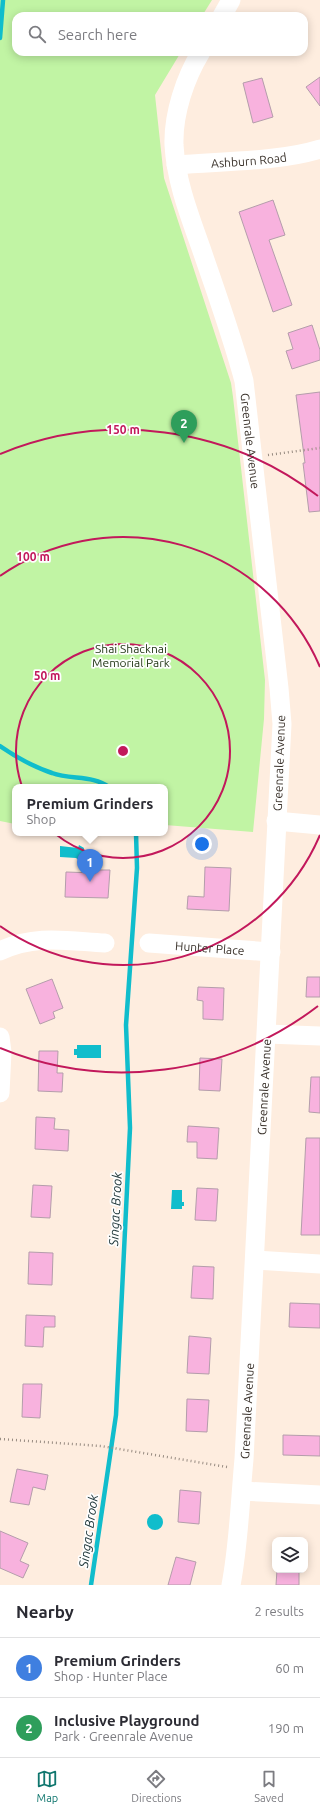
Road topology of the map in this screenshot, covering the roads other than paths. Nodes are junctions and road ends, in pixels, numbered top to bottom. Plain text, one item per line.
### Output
1 (231, 0) edge
2 (224, 12) edge
3 (199, 56) edge
4 (320, 149) edge
5 (176, 165) junction
6 (276, 821) junction
7 (320, 825) edge
8 (105, 943) dead end
9 (149, 943) dead end
10 (0, 951) edge
11 (271, 952) junction
12 (267, 1034) junction
13 (320, 1036) edge
14 (0, 1037) edge
15 (0, 1093) edge
16 (255, 1260) junction
17 (320, 1264) edge
18 (242, 1492) junction
19 (320, 1495) edge
20 (231, 1585) edge

1 - 2 street
3 - 5 street, Greenrale Avenue
4 - 5 street, Ashburn Road
5 - 6 street, Greenrale Avenue
6 - 7 street
6 - 11 street, Greenrale Avenue
8 - 10 street
9 - 11 street, Hunter Place
11 - 12 street, Greenrale Avenue
12 - 13 street
12 - 16 street, Greenrale Avenue
14 - 15 street
16 - 17 street
16 - 18 street, Greenrale Avenue
18 - 19 street
18 - 20 street, Greenrale Avenue

